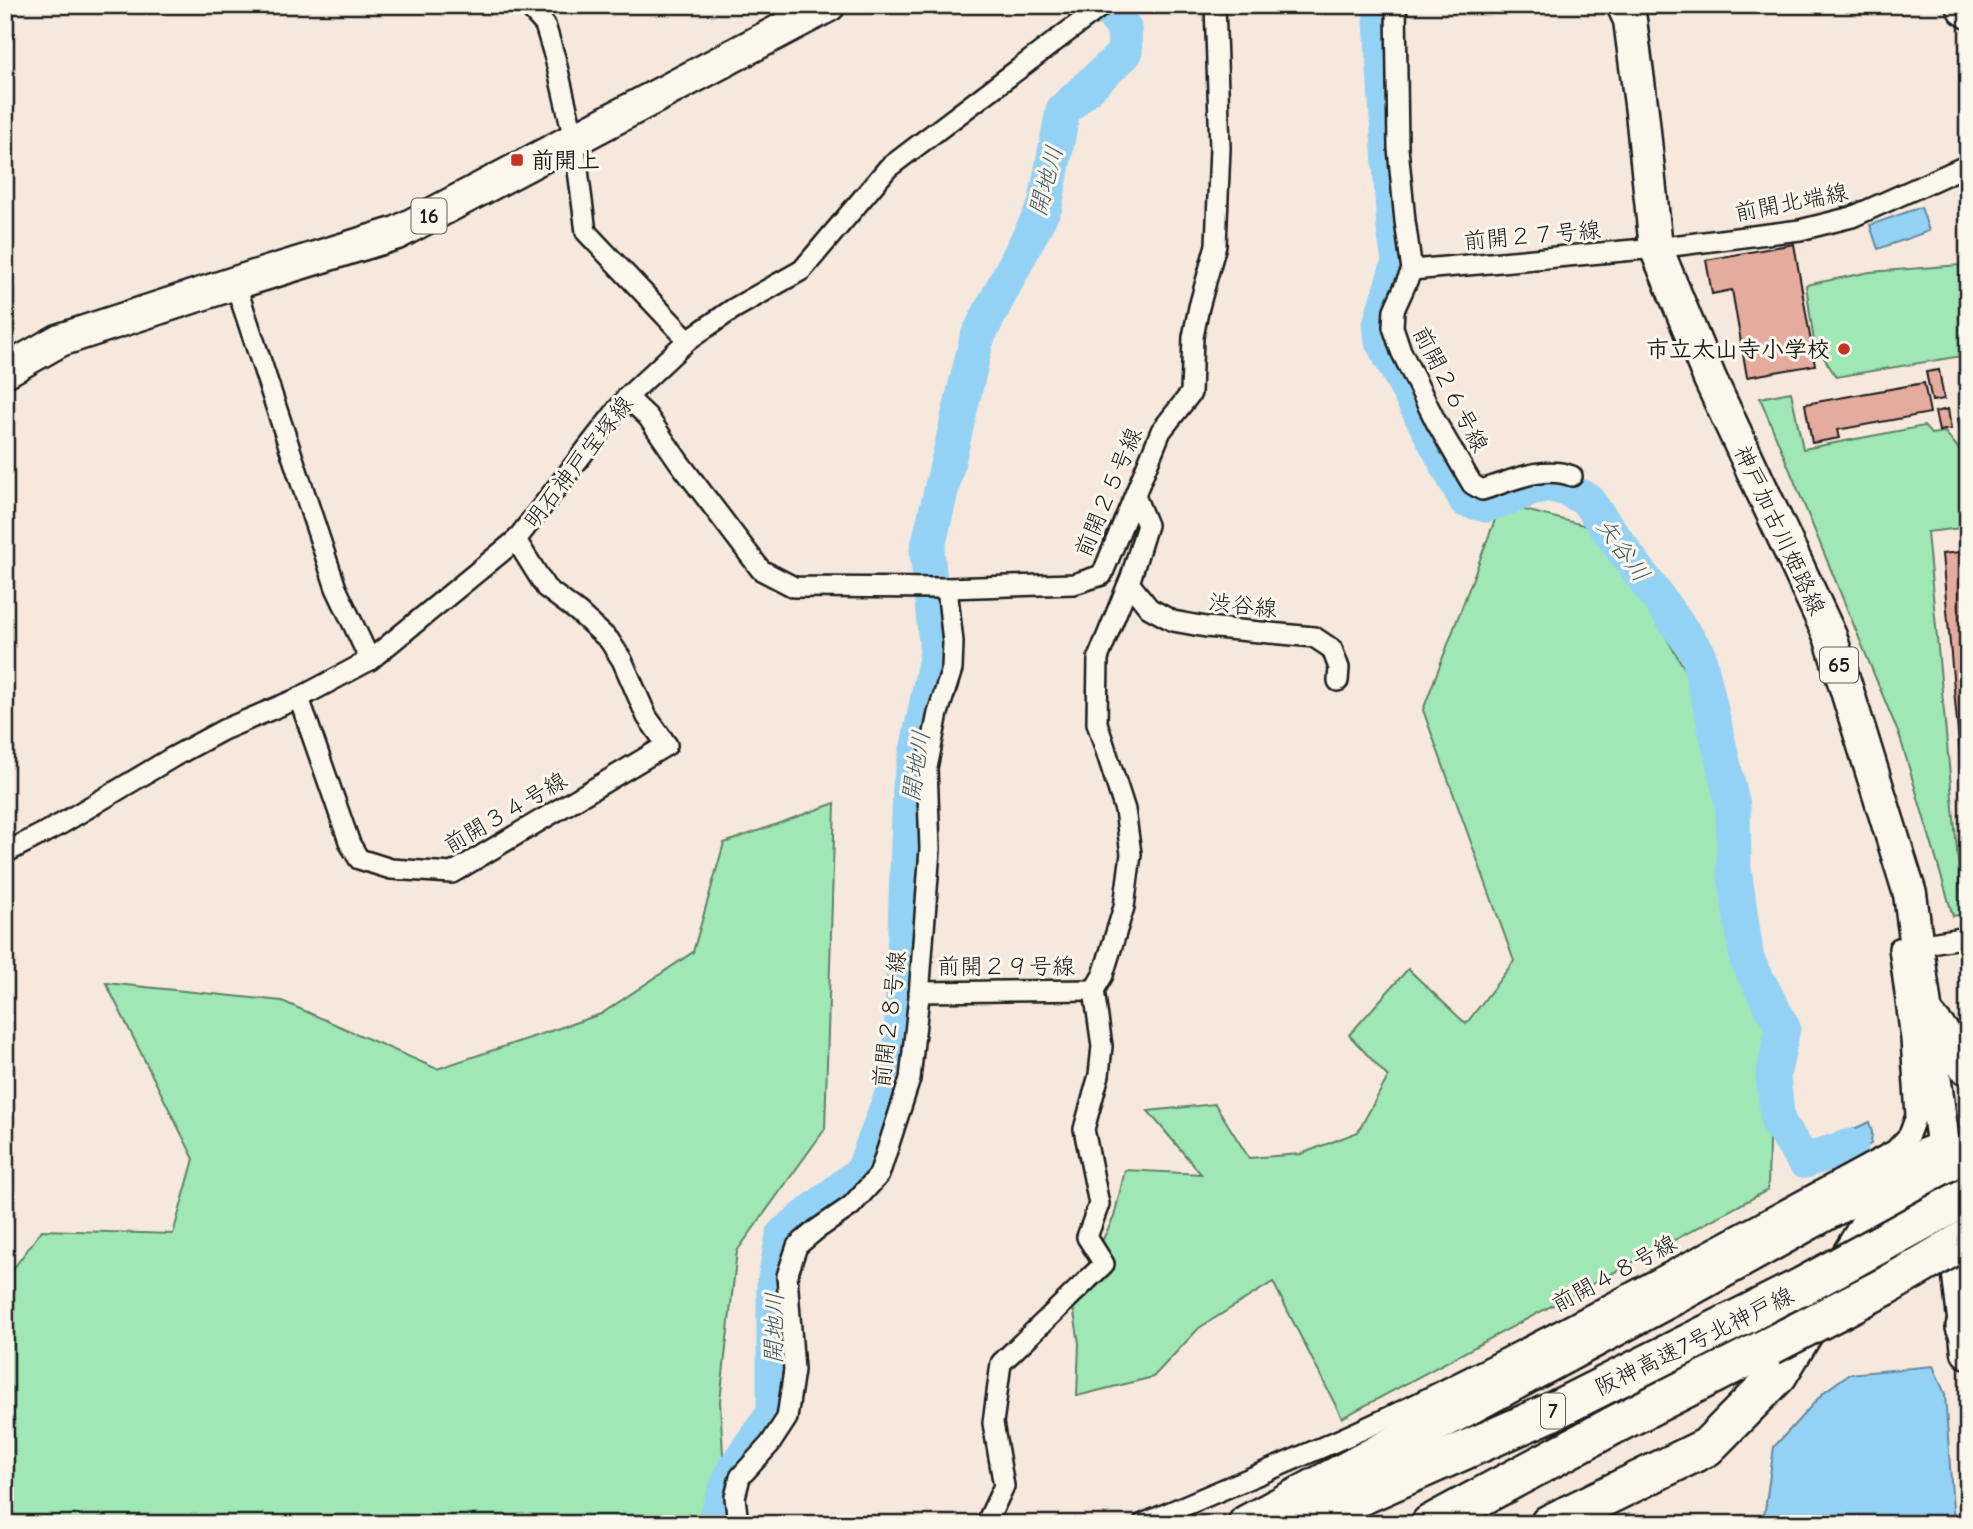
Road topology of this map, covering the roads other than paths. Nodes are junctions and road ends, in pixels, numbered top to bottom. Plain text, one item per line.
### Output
1 (527, 5) edge
2 (829, 5) edge
3 (1215, 5) edge
4 (1396, 5) edge
5 (1623, 5) edge
6 (1955, 5) edge
7 (1098, 9) edge
8 (1968, 19) edge
9 (574, 139) junction
10 (1968, 165) edge
11 (1656, 248) junction
12 (1412, 270) junction
13 (235, 283) junction
14 (688, 340) junction
15 (5, 371) edge
16 (627, 397) junction
17 (1572, 476) dead end
18 (1135, 496) junction
19 (516, 540) junction
20 (1129, 583) junction
21 (946, 588) junction
22 (370, 660) junction
23 (1338, 681) dead end
24 (299, 698) junction
25 (5, 853) edge
26 (1968, 937) edge
27 (1917, 945) junction
28 (1094, 990) junction
29 (919, 992) junction
30 (1927, 1018) junction
31 (1968, 1066) edge
32 (1955, 1165) edge
33 (1968, 1238) edge
34 (1968, 1247) edge
35 (1888, 1285) junction
36 (1967, 1335) edge
37 (738, 1524) edge
38 (986, 1524) edge
39 (1143, 1524) edge
40 (1247, 1524) edge
41 (1298, 1524) edge
42 (1430, 1524) edge
43 (1549, 1524) edge

1 - 9 street
2 - 9 main road, 16
3 - 18 street, 前開２５号線
4 - 12 street
5 - 11 main road, 神戸加古川姫路線 / 65
6 - 8 street
7 - 14 street, 明石神戸宝塚線
9 - 13 main road, 16
9 - 14 street
10 - 11 street, 前開北端線
11 - 12 street, 前開２７号線
11 - 27 main road, 神戸加古川姫路線 / 65
12 - 17 street, 前開２６号線
13 - 15 main road, 16
13 - 22 street
14 - 16 street, 明石神戸宝塚線
16 - 19 street, 明石神戸宝塚線
16 - 21 street, 前開２５号線
18 - 20 street
18 - 21 street, 前開２５号線
19 - 22 street, 明石神戸宝塚線
19 - 24 street, 前開３４号線
20 - 23 street, 渋谷線
20 - 28 street
21 - 29 street, 前開２８号線
22 - 24 street, 明石神戸宝塚線
24 - 25 street, 明石神戸宝塚線
26 - 27 street
27 - 30 main road, 神戸加古川姫路線 / 65
27 - 39 street, 前開４８号線
28 - 29 street, 前開２９号線
28 - 38 street
29 - 37 street, 前開２８号線
30 - 31 highway
30 - 32 main road, 神戸加古川姫路線 / 65
32 - 36 main road, 神戸加古川姫路線 / 65
32 - 40 highway
32 - 41 highway, 阪神高速7号北神戸線 / 7, bridge
32 - 43 highway
33 - 35 highway, 阪神高速7号北神戸線 / 7, bridge
34 - 35 highway, bridge
35 - 42 highway, 阪神高速7号北神戸線 / 7, bridge

